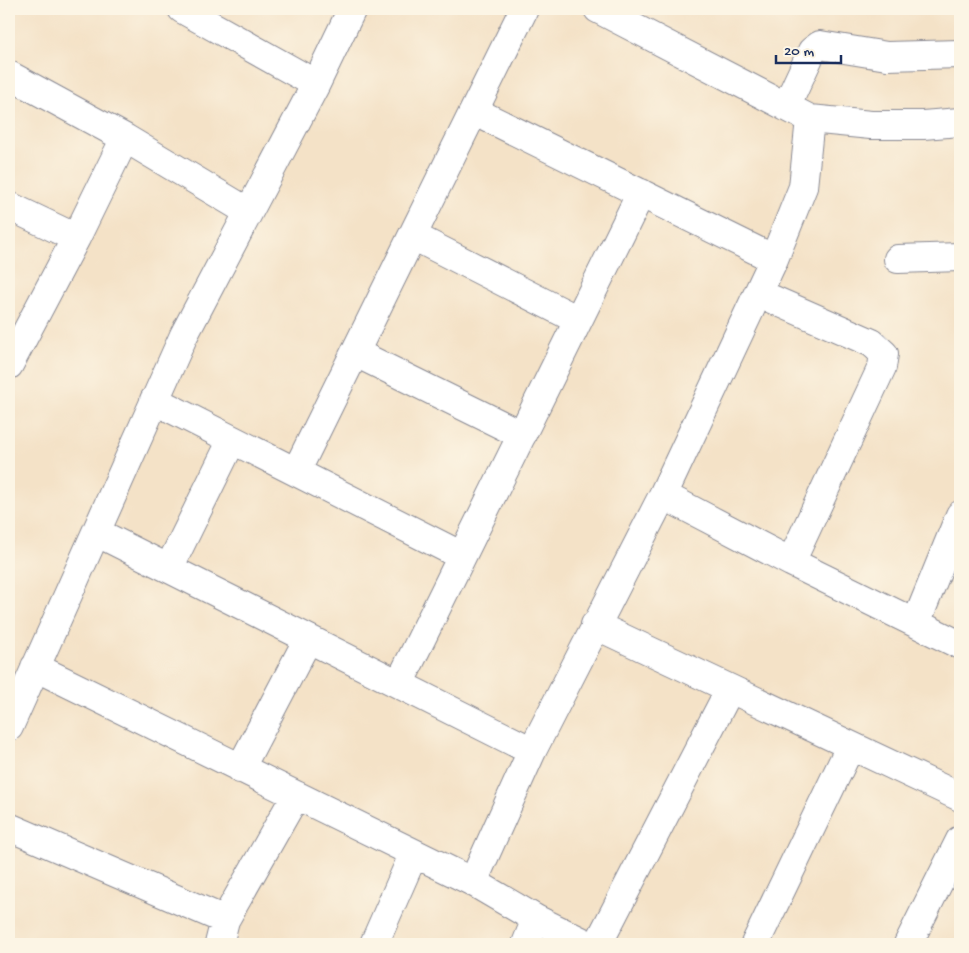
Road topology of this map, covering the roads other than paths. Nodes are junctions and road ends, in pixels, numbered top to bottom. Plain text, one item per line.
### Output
1 (182, 9) edge
2 (352, 9) edge
3 (524, 9) edge
4 (598, 9) edge
5 (960, 54) edge
6 (9, 75) edge
7 (316, 84) junction
8 (786, 107) junction
9 (474, 111) junction
10 (810, 118) junction
11 (960, 122) edge
12 (125, 138) junction
13 (641, 193) junction
14 (9, 206) edge
15 (247, 211) junction
16 (413, 236) junction
17 (76, 238) junction
18 (960, 257) edge
19 (774, 259) junction
20 (898, 259) dead end
21 (758, 293) junction
22 (578, 320) junction
23 (356, 353) junction
24 (9, 365) edge
25 (154, 400) junction
26 (522, 435) junction
27 (232, 440) junction
28 (296, 472) junction
29 (663, 495) junction
30 (96, 532) junction
31 (957, 532) edge
32 (462, 556) junction
33 (791, 562) junction
34 (169, 568) junction
35 (916, 623) junction
36 (595, 625) junction
37 (308, 638) junction
38 (960, 645) edge
39 (35, 667) junction
40 (399, 684) junction
41 (730, 689) junction
42 (9, 727) edge
43 (850, 747) junction
44 (532, 751) junction
45 (240, 770) junction
46 (296, 795) junction
47 (960, 797) edge
48 (9, 827) edge
49 (960, 840) edge
50 (414, 853) junction
51 (473, 882) junction
52 (536, 919) junction
53 (222, 932) edge
54 (374, 944) edge
55 (526, 944) edge
56 (587, 944) edge
57 (598, 944) edge
58 (755, 944) edge
59 (908, 944) edge

1 - 7 street
2 - 7 street
3 - 9 street
4 - 8 street
5 - 8 street
6 - 12 street
7 - 15 street
8 - 10 street
9 - 13 street
9 - 16 street
10 - 11 street
10 - 19 street
12 - 15 street
12 - 17 street
13 - 19 street
13 - 22 street
14 - 17 street
15 - 25 street
16 - 22 street
16 - 23 street
17 - 24 street
18 - 20 street
19 - 21 street
21 - 29 street
21 - 33 street
22 - 26 street
23 - 26 street
23 - 28 street
25 - 27 street
25 - 30 street
26 - 32 street
27 - 28 street
27 - 34 street
28 - 32 street
29 - 33 street
29 - 36 street
30 - 34 street
30 - 39 street
31 - 35 street
32 - 40 street
33 - 35 street
34 - 37 street
35 - 38 street
36 - 41 street
36 - 44 street
37 - 40 street
37 - 45 street
39 - 42 street
39 - 45 street
40 - 44 street
41 - 43 street
41 - 57 street
43 - 47 street
43 - 58 street
44 - 51 street
45 - 46 street
46 - 50 street
46 - 53 street
48 - 53 street
49 - 59 street
50 - 51 street
50 - 54 street
51 - 52 street
52 - 55 street
52 - 56 street

